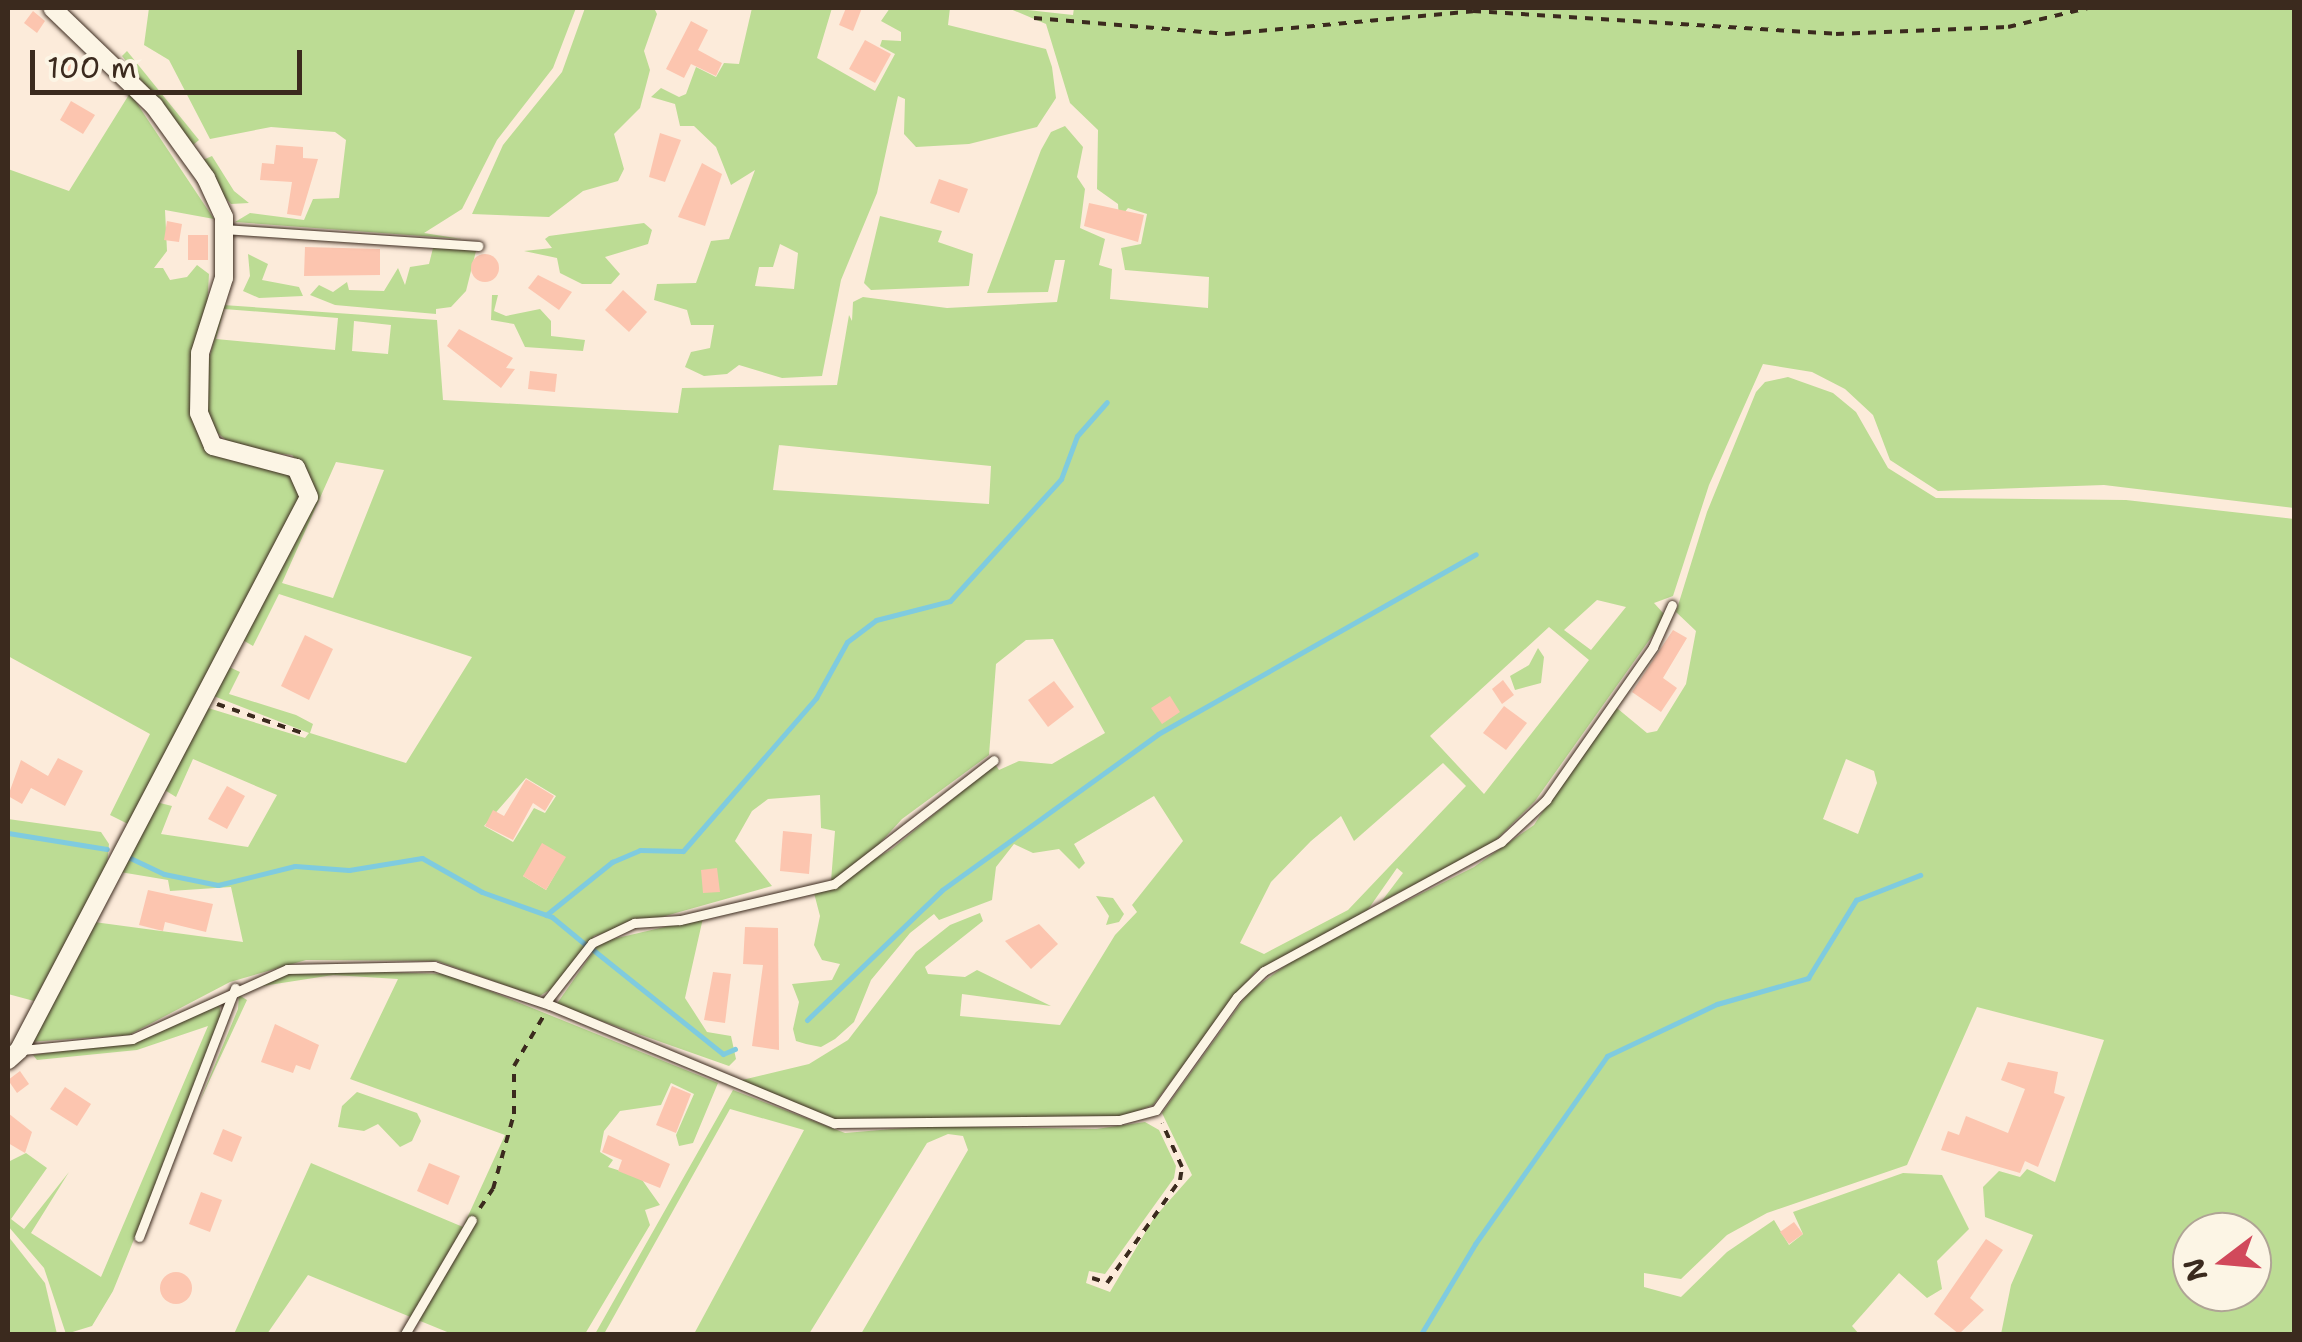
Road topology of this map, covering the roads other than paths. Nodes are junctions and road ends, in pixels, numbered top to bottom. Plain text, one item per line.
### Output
1 (52, 8) edge
2 (224, 229) junction
3 (478, 246) dead end
4 (1672, 605) dead end
5 (994, 760) dead end
6 (235, 988) junction
7 (548, 1004) junction
8 (13, 1055) edge
9 (472, 1220) road end
10 (139, 1237) dead end
11 (405, 1334) edge

1 - 2 street
2 - 3 lane
2 - 8 street
4 - 7 lane
5 - 7 lane
6 - 7 lane
6 - 8 lane
6 - 10 lane
9 - 11 lane

